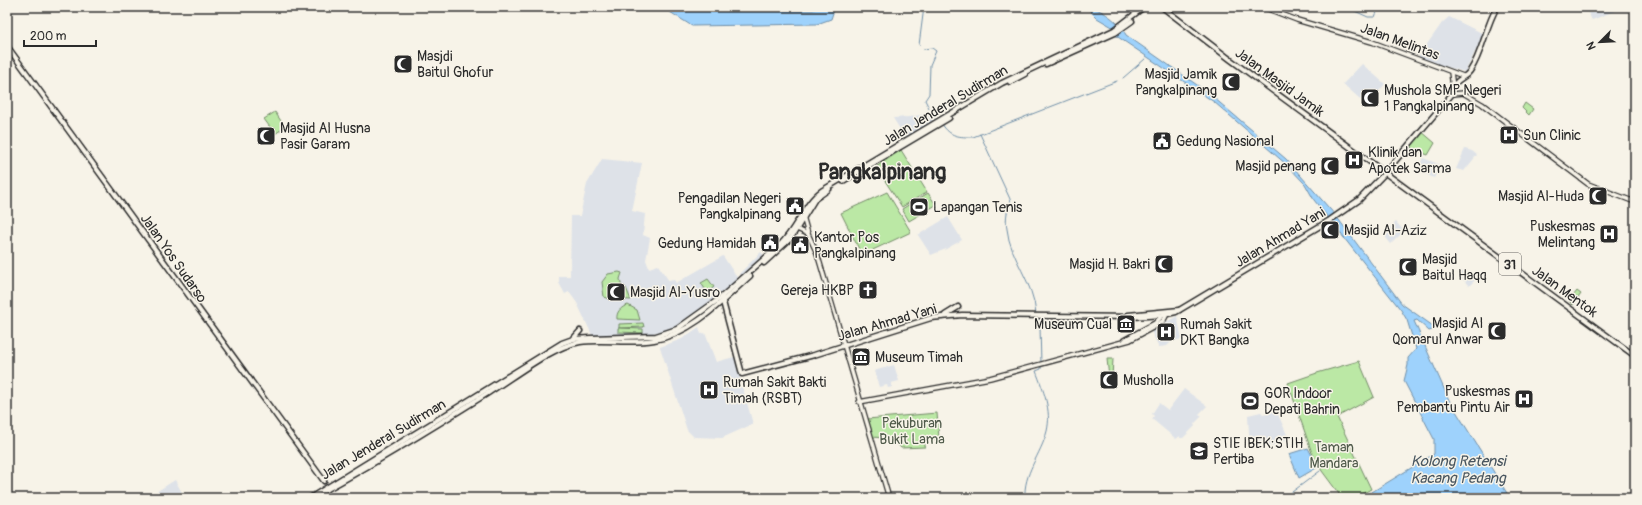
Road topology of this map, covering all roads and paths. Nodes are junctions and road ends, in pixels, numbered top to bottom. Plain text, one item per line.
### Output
1 (1144, 7) edge
2 (1147, 7) edge
3 (1162, 7) edge
4 (1263, 7) edge
5 (1497, 7) edge
6 (1123, 27) junction
7 (7, 46) edge
8 (1451, 72) junction
9 (1463, 76) junction
10 (1452, 88) junction
11 (1452, 94) junction
12 (1385, 174) junction
13 (1635, 202) edge
14 (803, 216) junction
15 (797, 229) junction
16 (808, 234) junction
17 (780, 247) junction
18 (722, 298) junction
19 (958, 307) dead end
20 (1166, 313) junction
21 (941, 317) junction
22 (580, 331) dead end
23 (573, 339) junction
24 (843, 346) junction
25 (553, 349) junction
26 (1635, 356) edge
27 (859, 401) junction
28 (324, 482) dead end
29 (310, 498) edge
30 (889, 498) edge

1 - 6 main road, Jalan Jenderal Sudirman
2 - 6 main road, Jalan Jenderal Sudirman
3 - 12 main road, Jalan Masjid Jamik
4 - 8 main road, Jalan Melintas
5 - 9 main road
6 - 14 main road, Jalan Jenderal Sudirman
7 - 28 main road, Jalan Yos Sudarso
8 - 9 main road, Jalan Melintas
8 - 10 main road
9 - 10 main road
10 - 11 main road
11 - 12 main road, Jalan Ahmad Yani
11 - 13 main road
12 - 20 main road, Jalan Ahmad Yani
12 - 26 main road, Jalan Mentok / 31
14 - 15 main road, Jalan Jenderal Sudirman
14 - 16 main road
14 - 17 main road, Jalan Jenderal Sudirman
15 - 16 main road
15 - 17 main road, Jalan Jenderal Sudirman
16 - 24 main road
17 - 18 main road, Jalan Jenderal Sudirman
18 - 23 main road, Jalan Jenderal Sudirman
18 - 24 main road, Jalan Ahmad Yani
18 - 25 main road, Jalan Jenderal Sudirman
19 - 21 main road
20 - 21 main road, Jalan Ahmad Yani
20 - 27 main road
21 - 24 main road, Jalan Ahmad Yani
22 - 23 main road
23 - 25 main road, Jalan Jenderal Sudirman
24 - 27 main road
25 - 29 main road, Jalan Jenderal Sudirman
27 - 30 main road

